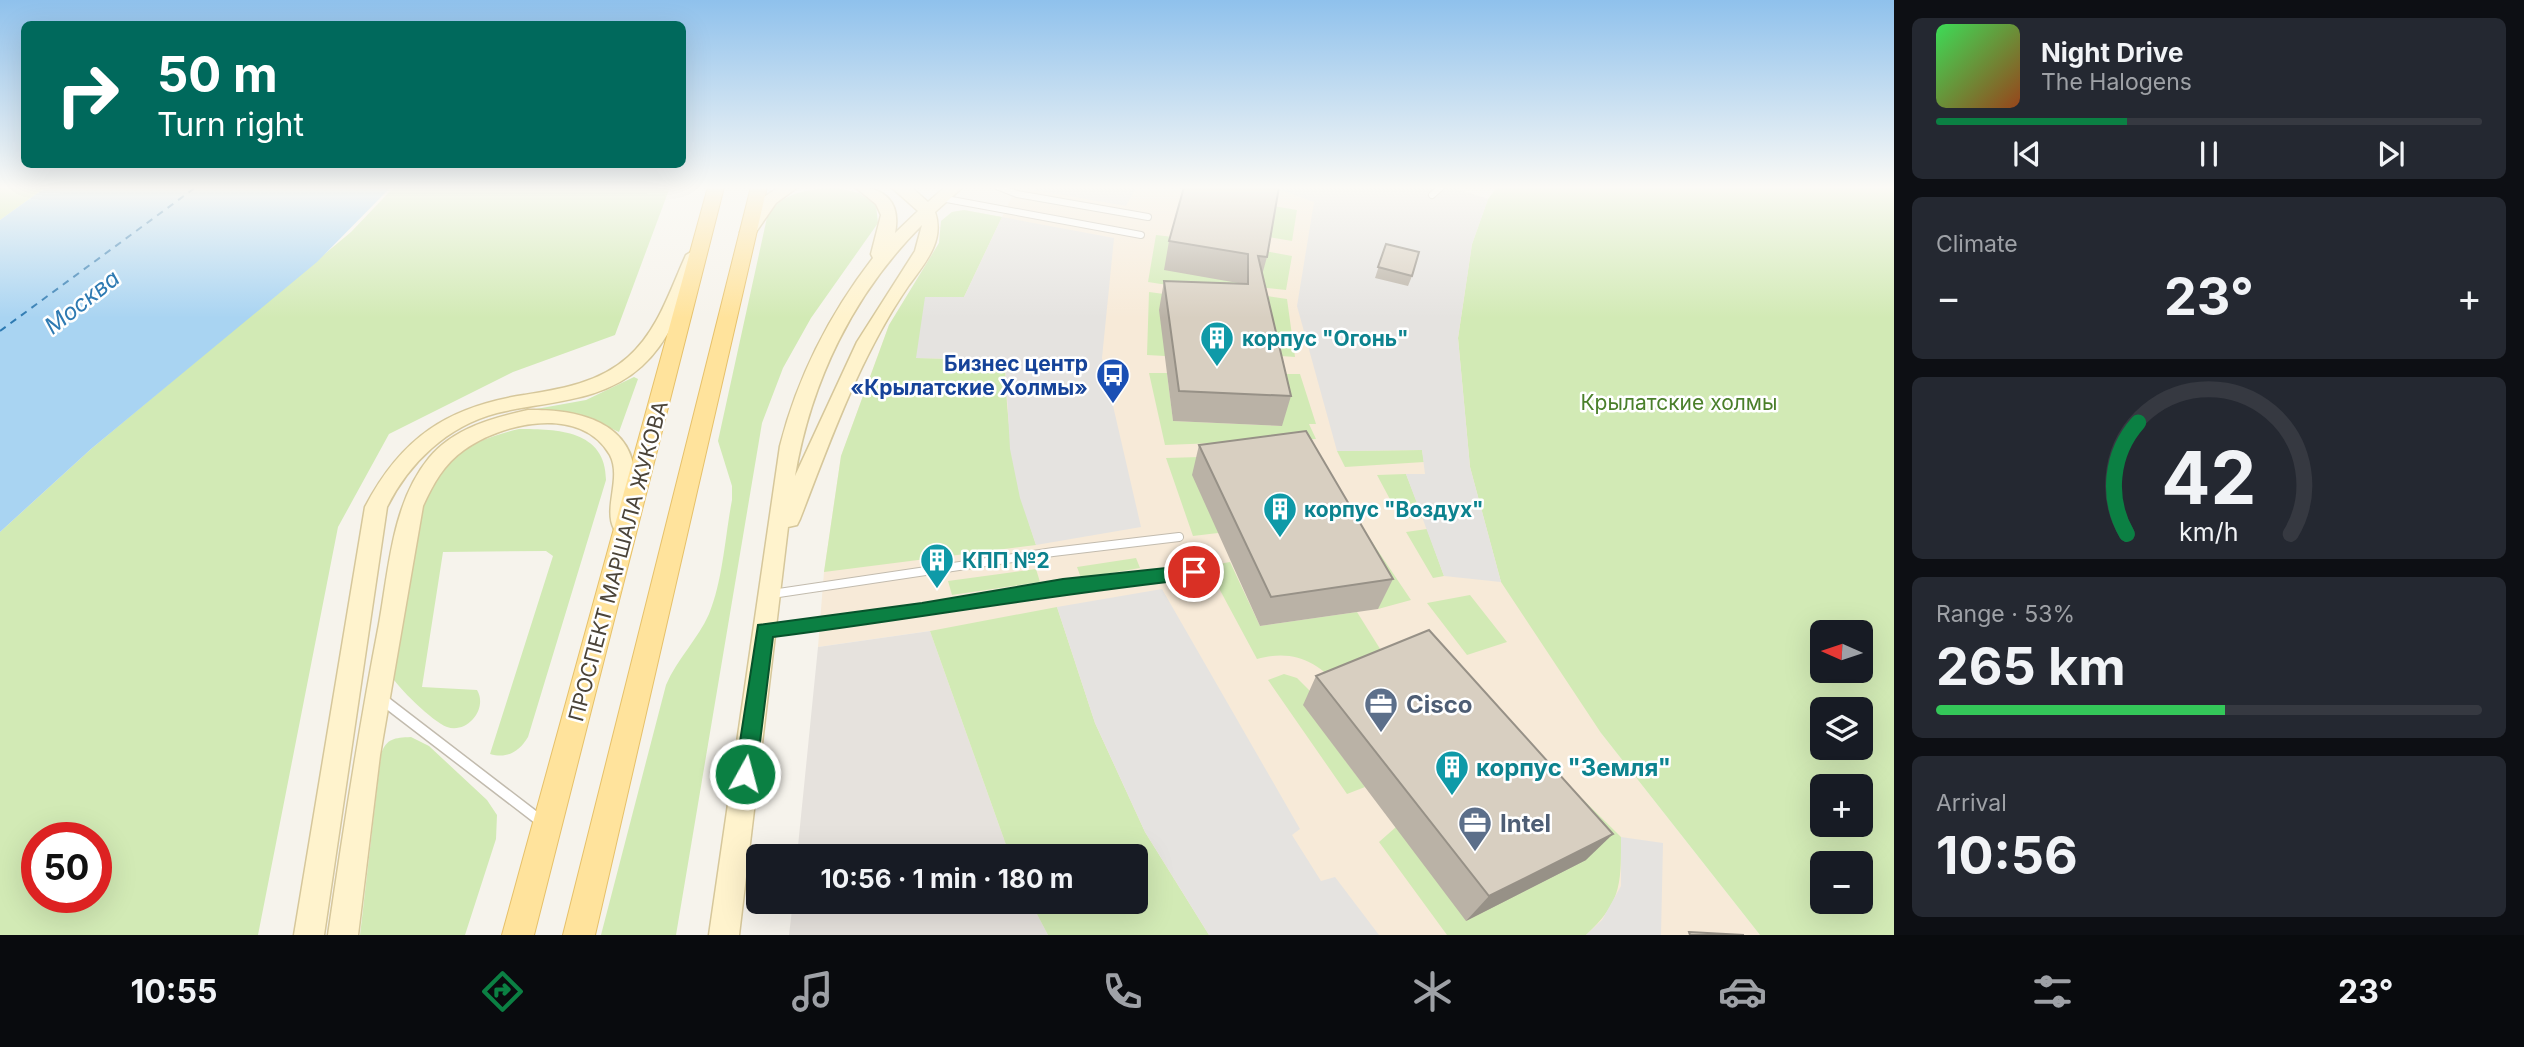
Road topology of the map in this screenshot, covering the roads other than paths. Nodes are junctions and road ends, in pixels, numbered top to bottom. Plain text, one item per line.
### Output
1 (704, 231) edge
2 (887, 231) edge
3 (908, 231) edge
4 (929, 231) edge
5 (1112, 231) edge
6 (748, 232) edge
7 (1141, 235) dead end
8 (702, 237) junction
9 (875, 265) junction
10 (1180, 537) dead end
11 (622, 553) junction
12 (774, 556) junction
13 (1194, 572) dead end
14 (769, 594) junction
15 (765, 630) junction
16 (377, 696) junction
17 (547, 826) junction
18 (309, 935) edge
19 (343, 935) edge
20 (518, 935) edge
21 (579, 935) edge
22 (724, 935) edge

1 - 8 main road, ПРОСПЕКТ МАРШАЛА ЖУКОВА
2 - 9 main road
3 - 9 main road
4 - 12 main road
5 - 7 lane
6 - 21 main road
8 - 11 main road, ПРОСПЕКТ МАРШАЛА ЖУКОВА
8 - 18 main road
9 - 12 main road
10 - 14 lane
11 - 16 main road
11 - 17 main road, ПРОСПЕКТ МАРШАЛА ЖУКОВА
12 - 14 main road
13 - 15 lane
14 - 15 main road
15 - 22 main road
16 - 17 lane
16 - 19 main road
17 - 20 main road, ПРОСПЕКТ МАРШАЛА ЖУКОВА

